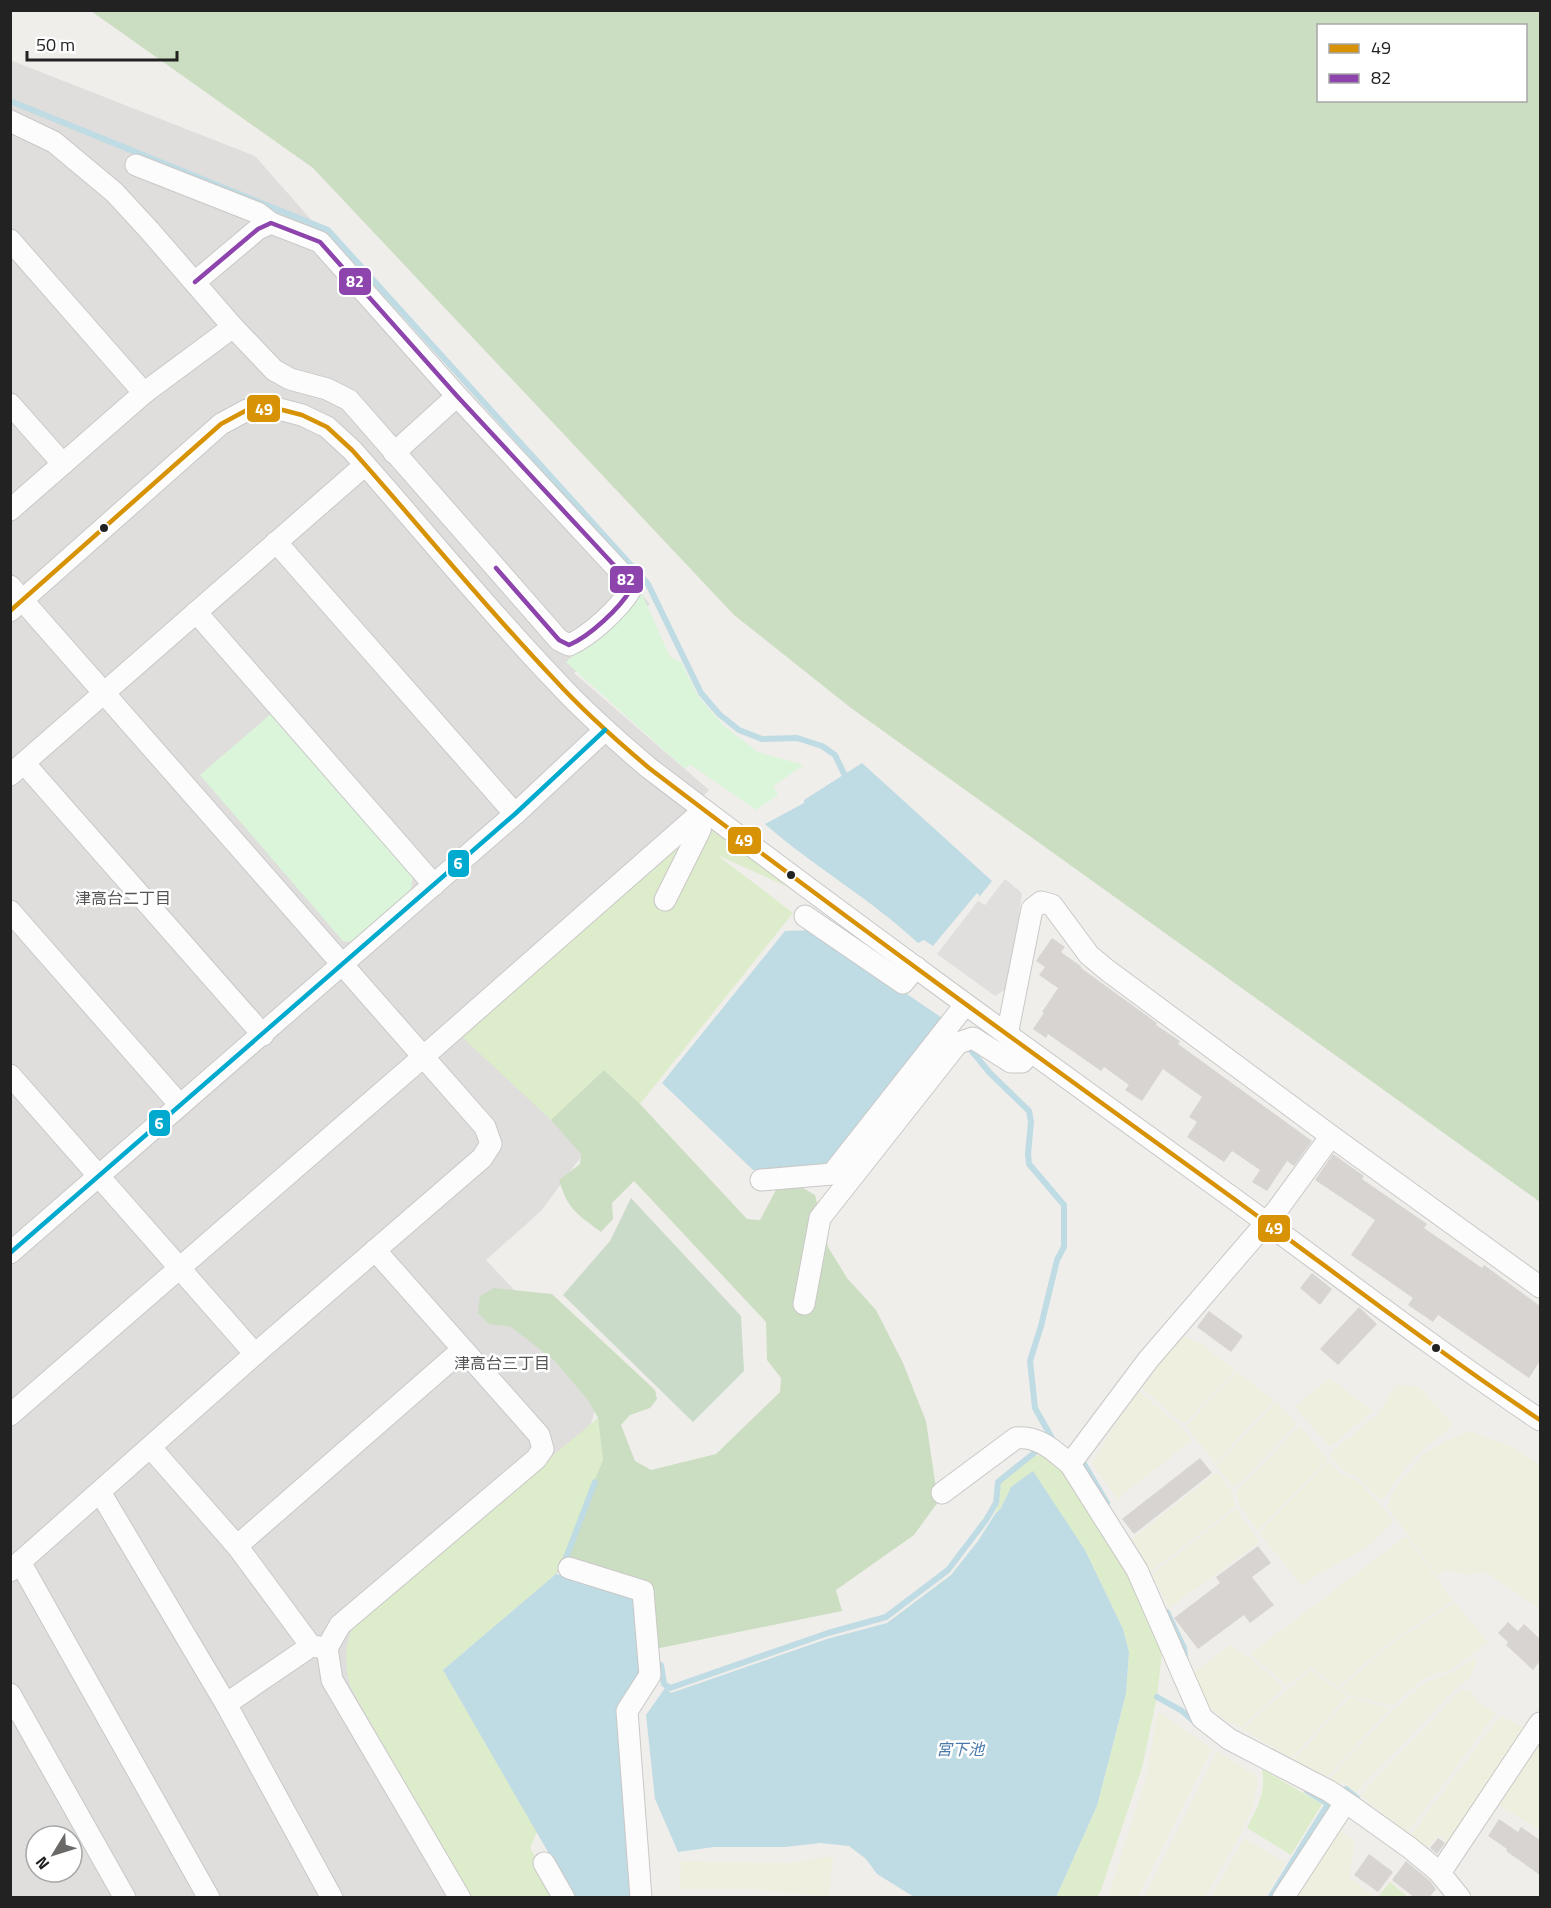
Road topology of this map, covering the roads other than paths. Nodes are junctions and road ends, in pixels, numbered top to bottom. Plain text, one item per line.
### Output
1 (10, 122) edge
2 (136, 165) dead end
3 (271, 223) junction
4 (10, 240) edge
5 (195, 282) junction
6 (233, 327) junction
7 (144, 393) junction
8 (457, 396) junction
9 (10, 404) edge
10 (394, 453) junction
11 (63, 464) junction
12 (365, 465) junction
13 (10, 510) edge
14 (276, 542) junction
15 (14, 599) edge
16 (196, 612) junction
17 (105, 692) junction
18 (605, 730) junction
19 (17, 769) edge
20 (704, 810) junction
21 (515, 814) junction
22 (434, 885) junction
23 (665, 900) dead end
24 (10, 912) edge
25 (804, 916) dead end
26 (342, 966) junction
27 (916, 966) junction
28 (965, 1005) junction
29 (263, 1035) junction
30 (1007, 1035) junction
31 (1031, 1052) junction
32 (423, 1057) junction
33 (10, 1075) edge
34 (180, 1105) junction
35 (1331, 1136) junction
36 (100, 1176) junction
37 (761, 1180) dead end
38 (1266, 1222) junction
39 (13, 1245) edge
40 (375, 1250) junction
41 (181, 1268) junction
42 (1540, 1287) edge
43 (804, 1304) dead end
44 (462, 1350) junction
45 (255, 1354) junction
46 (13, 1409) edge
47 (1540, 1420) edge
48 (151, 1448) junction
49 (1074, 1459) junction
50 (100, 1492) junction
51 (942, 1493) dead end
52 (237, 1546) junction
53 (15, 1566) edge
54 (568, 1568) dead end
55 (319, 1647) junction
56 (10, 1694) edge
57 (226, 1704) junction
58 (1540, 1724) edge
59 (1338, 1798) junction
60 (544, 1863) dead end
61 (1442, 1869) junction
62 (125, 1898) edge
63 (209, 1898) edge
64 (332, 1898) edge
65 (460, 1898) edge
66 (564, 1898) edge
67 (641, 1898) edge
68 (1283, 1898) edge
69 (1460, 1898) edge

1 - 5 street
2 - 3 street
3 - 5 street
3 - 8 street
4 - 7 street
5 - 6 street
6 - 7 street
6 - 10 street
7 - 11 street
8 - 10 street
8 - 10 street
9 - 11 street
11 - 13 street
12 - 14 street
12 - 15 street
12 - 18 street
14 - 16 street
14 - 21 street
15 - 17 street
16 - 17 street
16 - 22 street
17 - 19 street
17 - 26 street
18 - 20 street
18 - 21 street
19 - 29 street
20 - 23 street
20 - 27 street
20 - 32 street
21 - 22 street
22 - 26 street
24 - 34 street
25 - 27 street
26 - 29 street
26 - 32 street
27 - 28 street
28 - 30 street
28 - 37 street
29 - 34 street
30 - 31 street
30 - 35 street
31 - 38 street
31 - 43 street
32 - 40 street
32 - 41 street
33 - 36 street
34 - 36 street
35 - 38 street
35 - 42 street
36 - 39 street
36 - 41 street
38 - 47 street
38 - 49 street
40 - 44 street
40 - 45 street
41 - 45 street
41 - 46 street
44 - 52 street
44 - 55 street
45 - 48 street
48 - 50 street
48 - 52 street
49 - 51 street
49 - 59 street
50 - 53 street
50 - 57 street
52 - 55 street
53 - 63 street
54 - 67 street
55 - 57 street
55 - 65 street
56 - 62 street
57 - 64 street
58 - 61 street
59 - 61 street
59 - 68 street
60 - 66 street
61 - 69 street

